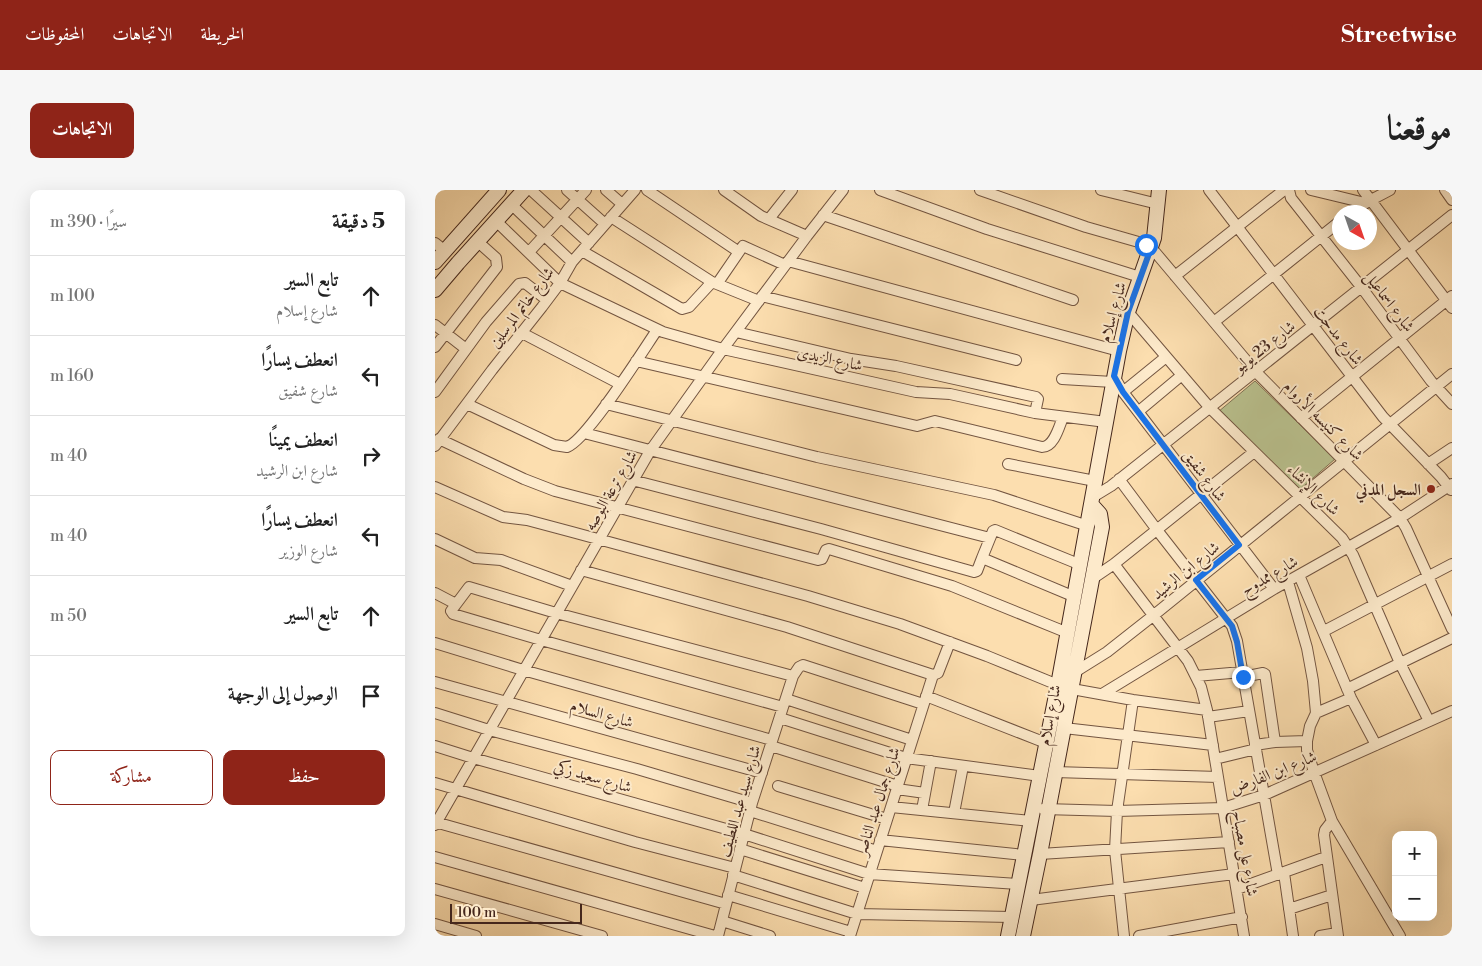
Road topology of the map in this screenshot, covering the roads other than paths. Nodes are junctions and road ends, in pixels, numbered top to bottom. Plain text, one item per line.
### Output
1 (567, 190) edge
2 (586, 190) edge
3 (606, 190) edge
4 (635, 190) edge
5 (647, 190) edge
6 (724, 190) edge
7 (792, 190) edge
8 (843, 190) edge
9 (880, 190) edge
10 (980, 190) edge
11 (1101, 190) edge
12 (1209, 190) edge
13 (1284, 190) edge
14 (1289, 190) edge
15 (1311, 190) edge
16 (1363, 190) edge
17 (1390, 190) edge
18 (1445, 190) edge
19 (523, 191) edge
20 (495, 195) edge
21 (1159, 197) edge
22 (577, 200) junction
23 (1452, 200) edge
24 (1368, 201) junction
25 (622, 204) junction
26 (1362, 205) edge
27 (504, 212) junction
28 (823, 215) junction
29 (1452, 216) edge
30 (561, 217) junction
31 (769, 219) junction
32 (608, 221) junction
33 (1237, 227) junction
34 (1332, 228) edge
35 (545, 236) junction
36 (807, 236) junction
37 (1321, 237) junction
38 (477, 241) junction
39 (440, 247) edge
40 (585, 247) junction
41 (1151, 248) junction
42 (1408, 250) junction
43 (529, 252) junction
44 (739, 252) junction
45 (435, 262) edge
46 (572, 262) junction
47 (787, 263) junction
48 (1274, 275) junction
49 (1175, 276) junction
50 (1140, 277) junction
51 (560, 283) junction
52 (714, 283) junction
53 (1362, 288) junction
54 (435, 290) edge
55 (760, 298) junction
56 (547, 300) junction
57 (1073, 300) dead end
58 (1450, 302) edge
59 (1128, 312) junction
60 (1214, 322) junction
61 (435, 325) edge
62 (1313, 326) junction
63 (657, 330) junction
64 (445, 332) junction
65 (736, 332) junction
66 (522, 333) junction
67 (1400, 338) junction
68 (435, 347) edge
69 (466, 348) junction
70 (723, 349) junction
71 (1119, 351) junction
72 (1167, 357) junction
73 (1016, 360) dead end
74 (636, 361) junction
75 (1256, 372) junction
76 (1452, 374) edge
77 (1182, 376) junction
78 (703, 377) junction
79 (1352, 377) junction
80 (1062, 379) dead end
81 (1113, 379) junction
82 (620, 384) junction
83 (1436, 387) junction
84 (435, 392) edge
85 (1123, 392) junction
86 (467, 404) junction
87 (606, 404) junction
88 (1452, 404) edge
89 (1210, 408) junction
90 (1139, 411) junction
91 (1035, 413) junction
92 (1063, 417) junction
93 (1301, 418) junction
94 (671, 421) junction
95 (1106, 422) junction
96 (1390, 426) junction
97 (584, 433) junction
98 (437, 439) edge
99 (1164, 444) junction
100 (1452, 448) edge
101 (651, 451) junction
102 (1254, 452) junction
103 (1344, 461) junction
104 (1008, 464) dead end
105 (1428, 464) junction
106 (1119, 479) junction
107 (632, 480) junction
108 (1095, 481) junction
109 (435, 487) edge
110 (1451, 487) edge
111 (1201, 494) junction
112 (1300, 497) junction
113 (1092, 500) junction
114 (617, 508) junction
115 (1400, 518) junction
116 (1088, 526) junction
117 (1157, 530) junction
118 (990, 538) junction
119 (435, 539) edge
120 (598, 540) junction
121 (1239, 545) junction
122 (1348, 547) junction
123 (982, 558) junction
124 (1081, 564) junction
125 (1114, 564) junction
126 (1452, 564) edge
127 (581, 570) junction
128 (1299, 575) junction
129 (1428, 576) junction
130 (1092, 579) junction
131 (1196, 580) junction
132 (1288, 582) junction
133 (571, 586) junction
134 (1274, 589) junction
135 (435, 593) edge
136 (1075, 597) junction
137 (456, 604) junction
138 (1374, 605) junction
139 (556, 613) junction
140 (1154, 615) junction
141 (1227, 618) junction
142 (1452, 628) edge
143 (1324, 631) junction
144 (1068, 633) junction
145 (1452, 638) edge
146 (541, 640) junction
147 (950, 642) junction
148 (435, 643) edge
149 (1179, 648) junction
150 (1400, 663) junction
151 (523, 670) junction
152 (1075, 672) junction
153 (1242, 674) junction
154 (933, 675) junction
155 (793, 676) junction
156 (1196, 676) junction
157 (435, 682) edge
158 (1065, 687) junction
159 (1349, 693) junction
160 (1102, 694) junction
161 (506, 700) junction
162 (925, 700) junction
163 (1133, 700) junction
164 (785, 703) junction
165 (1249, 711) junction
166 (1452, 711) edge
167 (435, 713) edge
168 (1315, 713) junction
169 (1208, 714) junction
170 (780, 718) junction
171 (1429, 721) junction
172 (1064, 728) junction
173 (489, 730) junction
174 (1127, 734) junction
175 (912, 740) junction
176 (1307, 741) junction
177 (1275, 742) junction
178 (771, 743) junction
179 (1047, 743) junction
180 (1213, 745) junction
181 (1376, 745) junction
182 (435, 746) edge
183 (1255, 747) junction
184 (473, 758) junction
185 (906, 758) junction
186 (1215, 759) junction
187 (931, 761) junction
188 (963, 766) junction
189 (1055, 772) junction
190 (1313, 772) junction
191 (762, 773) junction
192 (1121, 775) junction
193 (1040, 776) junction
194 (1218, 777) junction
195 (435, 783) edge
196 (778, 786) dead end
197 (897, 787) junction
198 (455, 789) junction
199 (925, 793) junction
200 (1264, 795) junction
201 (751, 807) junction
202 (891, 807) junction
203 (1223, 808) junction
204 (922, 810) junction
205 (1048, 810) junction
206 (1117, 811) junction
207 (954, 813) junction
208 (1032, 814) junction
209 (887, 819) junction
210 (1332, 822) junction
211 (435, 824) edge
212 (744, 834) junction
213 (880, 840) junction
214 (1229, 842) junction
215 (740, 849) junction
216 (1115, 850) junction
217 (877, 851) junction
218 (1040, 854) junction
219 (1024, 855) junction
220 (435, 857) edge
221 (1327, 857) junction
222 (734, 872) junction
223 (869, 874) junction
224 (1234, 874) junction
225 (1281, 874) junction
226 (1018, 884) junction
227 (865, 888) junction
228 (435, 889) edge
229 (1237, 889) junction
230 (1119, 890) junction
231 (1332, 896) junction
232 (727, 900) junction
233 (1031, 900) junction
234 (1289, 909) junction
235 (857, 914) junction
236 (1011, 917) junction
237 (1242, 917) junction
238 (722, 921) junction
239 (435, 924) edge
240 (851, 934) edge
241 (1160, 934) edge
242 (1337, 934) edge
243 (476, 936) edge
244 (602, 936) edge
245 (717, 936) edge
246 (770, 936) edge
247 (1008, 936) edge
248 (1023, 936) edge
249 (1124, 936) edge
250 (1139, 936) edge
251 (1244, 936) edge
252 (1293, 936) edge
253 (1319, 936) edge
254 (1400, 936) edge

1 - 22 street
2 - 22 street
3 - 25 street
4 - 25 street, شارع خاتم المرسلين
5 - 44 street
6 - 31 street
7 - 31 street
8 - 28 street, شارع ترعة البوصه
9 - 50 street
10 - 41 street
11 - 21 street
12 - 33 street, شارع مدحت
13 - 33 street
14 - 37 street, شارع اسماعيل
15 - 24 street
16 - 24 street
17 - 24 street
18 - 23 street
19 - 27 street
19 - 30 street
20 - 27 street
20 - 39 street
21 - 41 street, شارع إسلام
22 - 30 street
22 - 32 street
24 - 26 street
24 - 42 street
25 - 32 street, شارع خاتم المرسلين
27 - 35 street
27 - 38 street
27 - 43 street, شارع الزيدى
28 - 36 street, شارع ترعة البوصه
28 - 57 street
29 - 42 street, شارع 23 يوليو
30 - 35 street
30 - 40 street
31 - 36 street
32 - 40 street, شارع خاتم المرسلين
32 - 52 street
33 - 48 street, شارع مدحت
33 - 49 street
34 - 37 street
35 - 43 street
35 - 46 street
36 - 47 street, شارع ترعة البوصه
37 - 48 street
37 - 53 street, شارع اسماعيل
38 - 54 street
38 - 64 street
39 - 45 street
40 - 46 street, شارع خاتم المرسلين
40 - 52 street
41 - 49 street, شارع كنيسه الأروام
41 - 50 street, شارع إسلام
42 - 53 street, شارع 23 يوليو
42 - 58 street
43 - 51 street, شارع الزيدى
44 - 47 street
44 - 52 street
46 - 51 street, شارع خاتم المرسلين
47 - 55 street, شارع ترعة البوصه
47 - 71 street
48 - 60 street
48 - 62 street, شارع مدحت
49 - 60 street, شارع كنيسه الأروام
50 - 59 street, شارع إسلام
51 - 56 street, شارع خاتم المرسلين
51 - 63 street, شارع الزيدى
52 - 55 street
53 - 62 street, شارع 23 يوليو
53 - 67 street, شارع اسماعيل
55 - 65 street, شارع ترعة البوصه
55 - 73 street
56 - 66 street, شارع خاتم المرسلين
56 - 69 street
58 - 67 street
59 - 71 street, شارع إسلام
59 - 72 street, شارع الإنشاء
60 - 75 street, شارع كنيسه الأروام
61 - 64 street
62 - 75 street, شارع 23 يوليو
62 - 79 street, شارع مدحت
63 - 70 street, شارع الزيدى
63 - 74 street
64 - 68 street
64 - 69 street
65 - 70 street, شارع ترعة البوصه
65 - 91 street
66 - 82 street
66 - 86 street, شارع خاتم المرسلين
67 - 79 street
67 - 83 street, شارع اسماعيل
69 - 84 street
70 - 78 street, شارع ترعة البوصه
70 - 91 street, شارع الزيدى
71 - 81 street, شارع إسلام
72 - 77 street, شارع الإنشاء
72 - 85 street
74 - 78 street
74 - 82 street
75 - 89 street, شارع 23 يوليو
75 - 93 street, شارع كنيسه الأروام
76 - 83 street, شارع ابن الرشيد
77 - 89 street, شارع الإنشاء
77 - 90 street
78 - 92 street
78 - 94 street, شارع ترعة البوصه
79 - 93 street
79 - 96 street, شارع مدحت
80 - 81 street
81 - 85 street, شارع شفيق
81 - 95 street, شارع إسلام
82 - 87 street
83 - 88 street, شارع اسماعيل
83 - 96 street, شارع ابن الرشيد
85 - 90 street, شارع شفيق
86 - 97 street
86 - 98 street, شارع خاتم المرسلين
87 - 94 street
87 - 97 street
89 - 99 street, شارع 23 يوليو
89 - 102 street, شارع الإنشاء
90 - 99 street, شارع شفيق
91 - 92 street, شارع الزيدى
92 - 95 street, شارع الزيدى
93 - 103 street, شارع كنيسه الأروام
94 - 101 street, شارع ترعة البوصه
94 - 116 street
95 - 108 street, شارع إسلام
96 - 103 street, شارع ابن الرشيد
96 - 105 street, شارع مدحت
97 - 101 street
98 - 114 street
99 - 106 street, شارع 23 يوليو
99 - 111 street, شارع شفيق
100 - 105 street
101 - 107 street, شارع ترعة البوصه
101 - 118 street
102 - 111 street
102 - 112 street, شارع الإنشاء
103 - 112 street, شارع ابن الرشيد
103 - 115 street, شارع كنيسه الأروام
104 - 108 street
105 - 110 street, شارع مدحت
106 - 113 street, شارع 23 يوليو
106 - 117 street
107 - 114 street, شارع ترعة البوصه
107 - 123 street
108 - 113 street, شارع إسلام
109 - 120 street
110 - 115 street, شارع ممدوح
111 - 117 street
111 - 121 street, شارع شفيق
112 - 121 street, شارع ابن الرشيد
112 - 122 street, شارع الإنشاء
113 - 116 street, شارع إسلام
113 - 130 street, شارع إسلام
114 - 120 street, شارع ترعة البوصه
114 - 144 street
115 - 122 street, شارع ممدوح
115 - 129 street, شارع كنيسه الأروام
116 - 124 street, شارع إسلام
117 - 125 street
117 - 131 street
118 - 123 street
118 - 124 street
119 - 133 street
120 - 127 street, شارع ترعة البوصه
120 - 147 street
121 - 131 street, شارع ابن الرشيد
121 - 134 street, شارع شفيق
122 - 128 street, شارع ممدوح
122 - 138 street, شارع الإنشاء
123 - 136 street
124 - 136 street, شارع إسلام
125 - 130 street
125 - 140 street, شارع على مصباح
126 - 129 street
127 - 133 street, شارع ترعة البوصه
127 - 154 street
128 - 132 street, شارع ممدوح
128 - 143 street
129 - 138 street
129 - 142 street, شارع كنيسه الأروام
130 - 152 street, شارع إسلام
131 - 140 street, شارع ابن الرشيد
131 - 141 street
132 - 134 street, شارع ممدوح
132 - 168 street
133 - 139 street, شارع ترعة البوصه
134 - 141 street, شارع ممدوح
135 - 137 street
136 - 144 street, شارع إسلام
137 - 139 street
137 - 146 street
138 - 143 street
138 - 150 street, شارع الإنشاء
139 - 146 street, شارع ترعة البوصه
139 - 155 street
140 - 149 street, شارع على مصباح
140 - 152 street, شارع ابن الرشيد
141 - 149 street, شارع ممدوح
141 - 153 street
143 - 159 street
144 - 158 street, شارع إسلام
145 - 150 street
146 - 151 street, شارع ترعة البوصه
146 - 164 street
147 - 154 street, شارع جمال عبد الناصر
147 - 158 street
148 - 151 street
149 - 156 street, شارع على مصباح
149 - 160 street, شارع ممدوح
150 - 159 street
150 - 171 street, شارع الإنشاء
151 - 161 street, شارع ترعة البوصه
151 - 178 street
152 - 158 street, شارع إسلام
153 - 156 street
153 - 165 street
153 - 177 street
154 - 162 street, شارع جمال عبد الناصر
155 - 162 street
155 - 164 street, شارع سيد عبد اللطيف
156 - 169 street, شارع على مصباح
157 - 161 street, شارع السلام
158 - 160 street
158 - 172 street, شارع إسلام
158 - 179 street, شارع إسلام
159 - 168 street
159 - 181 street
160 - 163 street
161 - 173 street, شارع ترعة البوصه
161 - 191 street, شارع السلام
162 - 175 street, شارع جمال عبد الناصر
162 - 179 street
163 - 169 street
163 - 174 street
164 - 170 street, شارع سيد عبد اللطيف
164 - 175 street
165 - 169 street
165 - 183 street
166 - 171 street, شارع ابن الفارض
167 - 173 street
168 - 176 street
169 - 180 street, شارع على مصباح
170 - 178 street, شارع سيد عبد اللطيف
170 - 185 street
171 - 181 street, شارع ابن الفارض
172 - 174 street
172 - 189 street, شارع إسلام
173 - 184 street, شارع ترعة البوصه
173 - 201 street
174 - 180 street
174 - 192 street
175 - 185 street, شارع جمال عبد الناصر
176 - 177 street
176 - 190 street
177 - 183 street
178 - 191 street, شارع سيد عبد اللطيف
178 - 197 street
179 - 193 street, شارع إسلام
180 - 186 street, شارع على مصباح
181 - 190 street, شارع ابن الفارض
182 - 184 street, شارع سعيد زكي
183 - 186 street
183 - 200 street
184 - 198 street, شارع ترعة البوصه
184 - 212 street, شارع سعيد زكي
185 - 187 street
185 - 197 street, شارع جمال عبد الناصر
186 - 194 street, شارع على مصباح
187 - 188 street
187 - 199 street
188 - 193 street
188 - 207 street
189 - 192 street
189 - 205 street, شارع إسلام
190 - 200 street, شارع ابن الفارض
190 - 210 street
191 - 201 street, شارع سيد عبد اللطيف
192 - 194 street
192 - 206 street
193 - 208 street, شارع إسلام
194 - 203 street, شارع على مصباح
195 - 198 street
196 - 209 street
197 - 199 street
197 - 202 street, شارع جمال عبد الناصر
198 - 211 street, شارع ترعة البوصه
198 - 222 street
199 - 204 street
200 - 203 street, شارع ابن الفارض
200 - 225 street
201 - 212 street, شارع سيد عبد اللطيف
201 - 217 street
202 - 204 street, شارع ابن الفارض
202 - 209 street, شارع جمال عبد الناصر
203 - 206 street, شارع ابن الفارض
203 - 214 street, شارع على مصباح
204 - 207 street, شارع ابن الفارض
205 - 206 street, شارع ابن الفارض
205 - 208 street, شارع ابن الفارض
205 - 218 street, شارع إسلام
206 - 216 street
207 - 208 street, شارع ابن الفارض
208 - 219 street, شارع إسلام
209 - 213 street, شارع جمال عبد الناصر
210 - 221 street
210 - 254 street
211 - 232 street
212 - 215 street, شارع سيد عبد اللطيف
212 - 223 street, شارع سعيد زكي
213 - 217 street, شارع جمال عبد الناصر
213 - 219 street
214 - 216 street
214 - 224 street, شارع على مصباح
215 - 222 street, شارع سيد عبد اللطيف
215 - 227 street
216 - 218 street
216 - 230 street
217 - 223 street, شارع جمال عبد الناصر
218 - 233 street, شارع إسلام
219 - 226 street, شارع إسلام
220 - 245 street
221 - 225 street
221 - 231 street
222 - 232 street, شارع سيد عبد اللطيف
222 - 235 street
223 - 226 street, شارع سعيد زكي
223 - 227 street, شارع جمال عبد الناصر
224 - 229 street, شارع على مصباح
224 - 230 street
225 - 229 street
225 - 234 street
226 - 236 street, شارع إسلام
227 - 235 street, شارع جمال عبد الناصر
228 - 244 street
229 - 237 street, شارع على مصباح
230 - 233 street
230 - 249 street
231 - 234 street
231 - 242 street
232 - 238 street, شارع سيد عبد اللطيف
232 - 240 street
233 - 248 street, شارع إسلام
234 - 252 street
235 - 236 street
235 - 240 street, شارع جمال عبد الناصر
236 - 247 street, شارع إسلام
237 - 241 street
237 - 251 street, شارع على مصباح
238 - 245 street, شارع سيد عبد اللطيف
238 - 246 street
239 - 243 street
241 - 250 street
242 - 253 street

